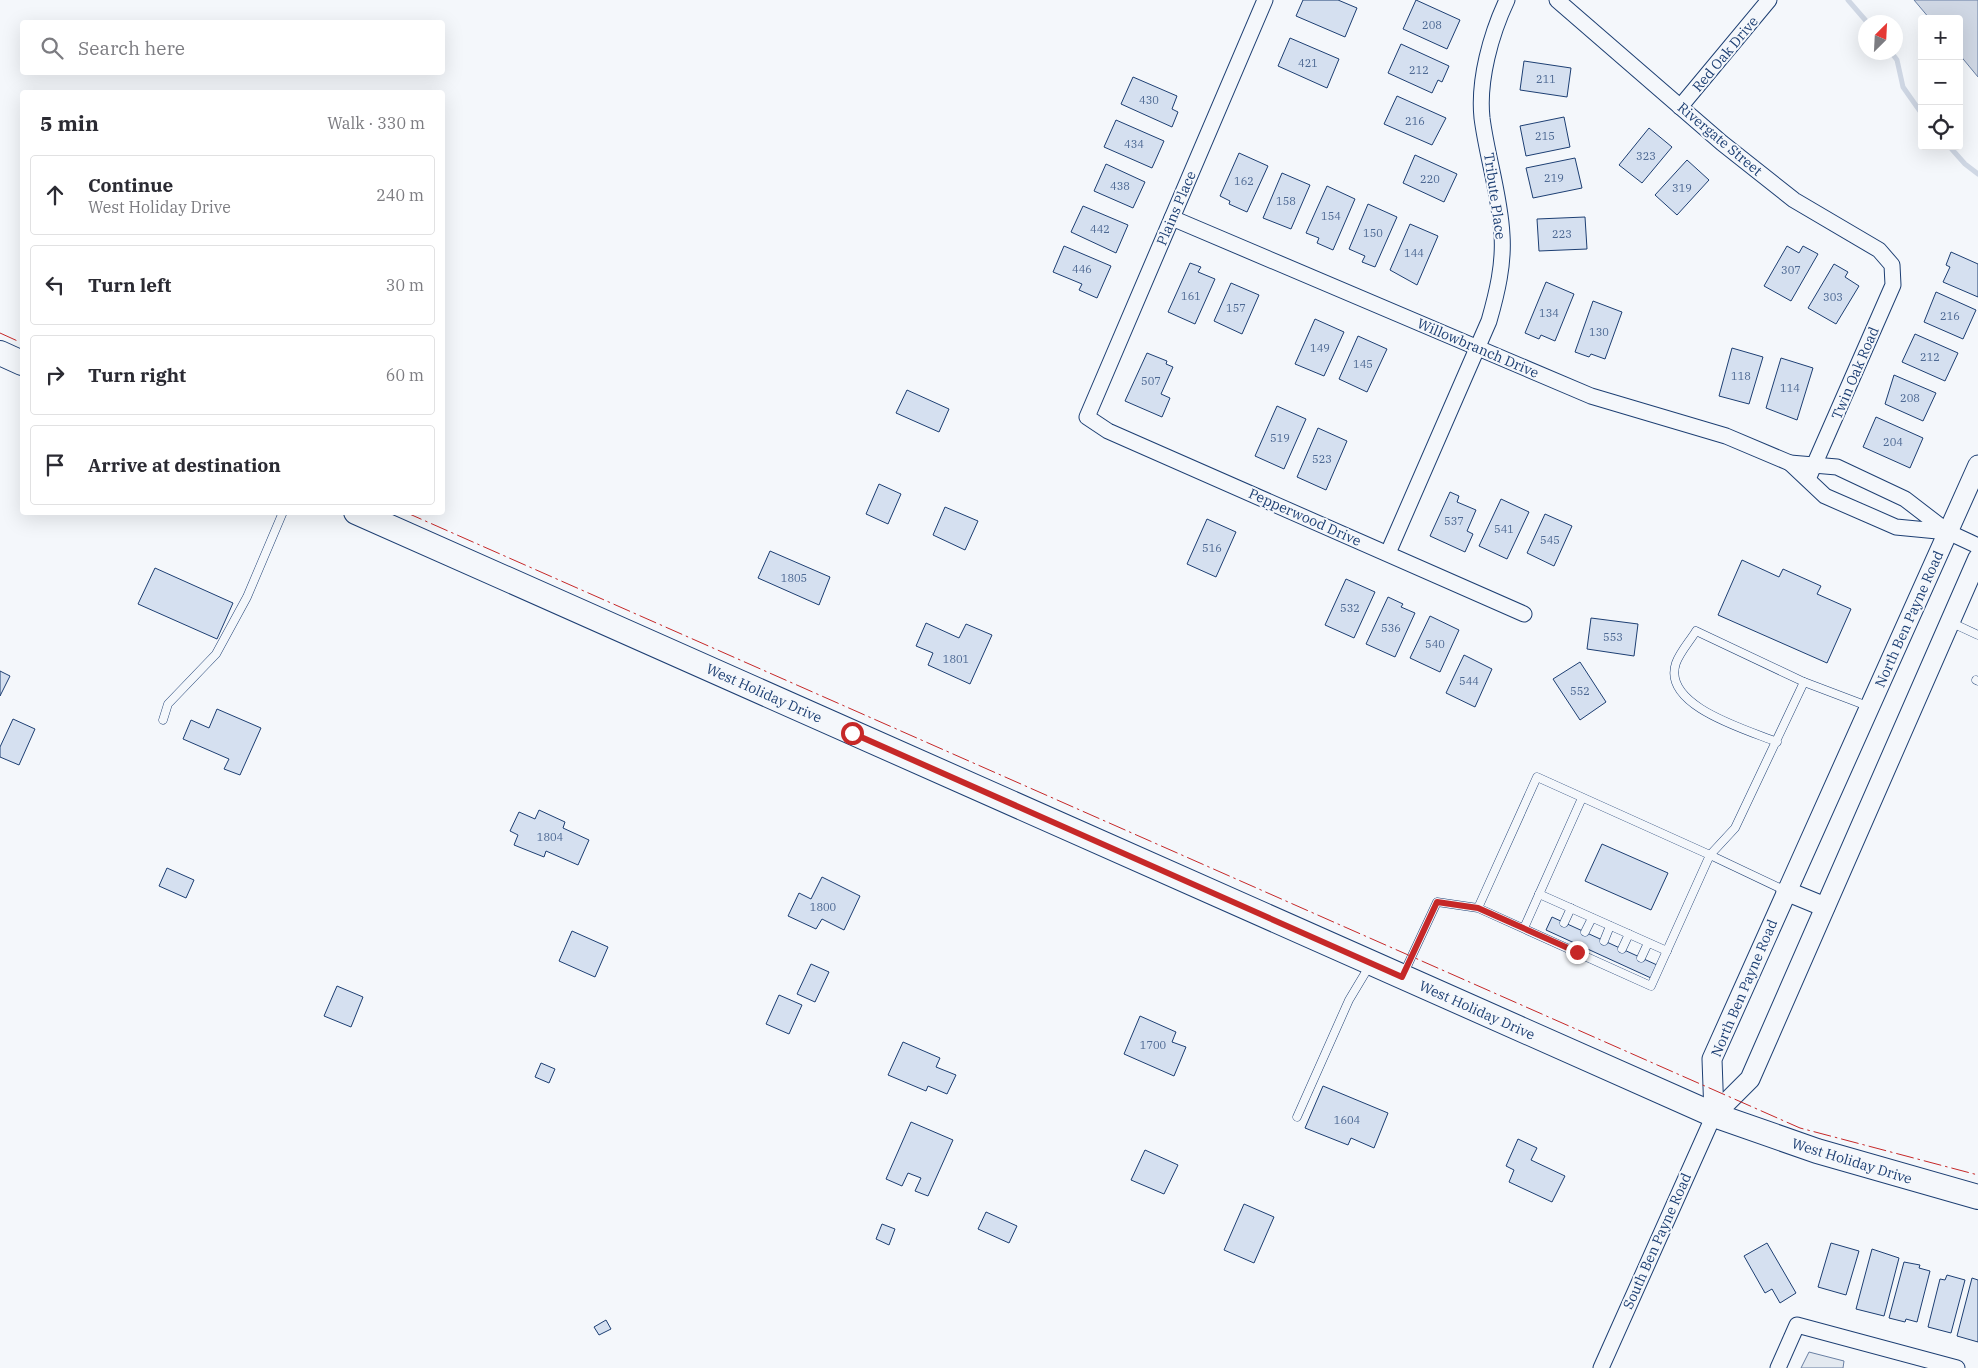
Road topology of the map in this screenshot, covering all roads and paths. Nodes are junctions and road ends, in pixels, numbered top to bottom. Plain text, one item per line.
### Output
1 (1265, 0) edge
2 (1507, 0) edge
3 (1557, 0) edge
4 (1769, 0) edge
5 (1680, 106) junction
6 (1172, 218) junction
7 (1892, 265) joint
8 (1478, 347) junction
9 (0, 353) edge
10 (20, 362) edge
11 (1087, 417) joint
12 (1790, 463) junction
13 (1815, 465) junction
14 (1978, 465) edge
15 (1808, 480) junction
16 (282, 515) edge
17 (363, 515) edge
18 (1948, 532) junction
19 (1978, 546) edge
20 (1388, 553) junction
21 (1978, 558) edge
22 (1524, 614) dead end
23 (1950, 622) junction
24 (1978, 635) edge
25 (1804, 682) junction
26 (1870, 707) junction
27 (163, 720) dead end
28 (1777, 742) junction
29 (1582, 798) junction
30 (1710, 856) junction
31 (1786, 891) junction
32 (1539, 894) junction
33 (1825, 907) junction
34 (1478, 908) junction
35 (1571, 908) junction
36 (1592, 918) junction
37 (1564, 923) dead end
38 (1610, 926) junction
39 (1524, 928) junction
40 (1586, 932) dead end
41 (1629, 934) junction
42 (1604, 940) dead end
43 (1648, 943) junction
44 (1622, 949) dead end
45 (1667, 951) junction
46 (1641, 958) dead end
47 (1371, 963) junction
48 (1402, 977) junction
49 (1714, 1115) junction
50 (1297, 1117) dead end
51 (1978, 1197) edge
52 (1937, 1365) edge
53 (1601, 1368) edge
54 (1778, 1368) edge
55 (1957, 1368) edge

1 - 6 street, Plains Place
2 - 8 street, Tribute Place
3 - 5 street, Rivergate Street
4 - 5 street, Red Oak Drive
5 - 7 street, Rivergate Street
6 - 8 street, Willowbranch Drive
6 - 11 street, Plains Place
7 - 13 street, Twin Oak Road
8 - 12 street, Willowbranch Drive
8 - 20 street, Tribute Place
9 - 10 main road
11 - 20 street, Pepperwood Drive
12 - 13 street, Willowbranch Drive
12 - 15 street, Willowbranch Drive
13 - 15 street, Twin Oak Road
13 - 18 street, Willowbranch Drive
14 - 18 street, North Ben Payne Road
15 - 18 street, Willowbranch Drive
16 - 27 lane
17 - 47 main road, West Holiday Drive
18 - 19 street, Willowbranch Drive
18 - 26 street, North Ben Payne Road
20 - 22 street, Pepperwood Drive
21 - 23 street
23 - 24 lane
23 - 33 street
25 - 26 lane
25 - 28 lane
25 - 28 lane
26 - 31 street, North Ben Payne Road
28 - 30 lane
29 - 30 lane
29 - 32 lane
29 - 34 lane
30 - 31 lane
30 - 45 lane
31 - 33 street
31 - 49 street, North Ben Payne Road
32 - 35 lane
32 - 39 lane
33 - 49 street
34 - 39 lane
34 - 48 lane
35 - 36 lane
35 - 37 lane
36 - 38 lane
36 - 40 lane
38 - 41 lane
38 - 42 lane
39 - 45 lane
41 - 43 lane
41 - 44 lane
43 - 45 lane
43 - 46 lane
47 - 48 main road, West Holiday Drive
47 - 50 lane
48 - 49 main road, West Holiday Drive
49 - 51 main road, West Holiday Drive
49 - 53 street, South Ben Payne Road
52 - 54 street
52 - 55 street

